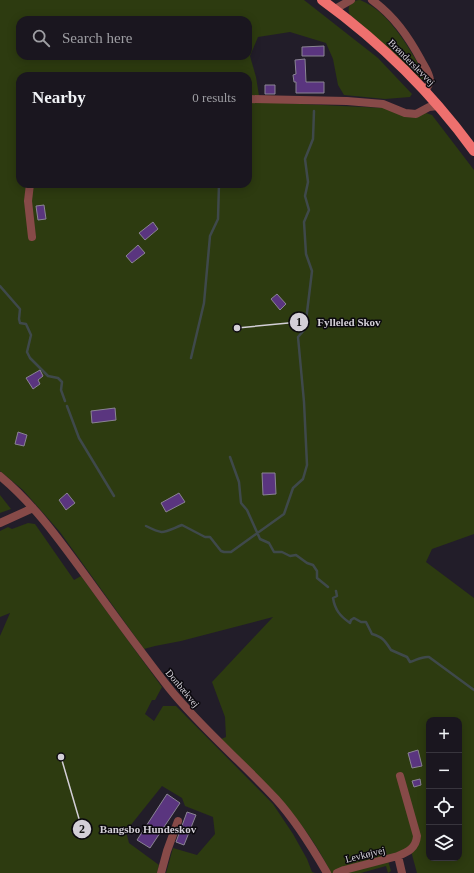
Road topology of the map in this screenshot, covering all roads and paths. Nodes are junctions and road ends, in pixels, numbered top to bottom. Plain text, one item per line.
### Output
1 (322, 0) edge
2 (352, 0) edge
3 (372, 0) edge
4 (335, 9) junction
5 (425, 91) junction
6 (252, 99) edge
7 (438, 106) junction
8 (474, 151) edge
9 (30, 188) edge
10 (32, 237) dead end
11 (0, 476) edge
12 (33, 508) junction
13 (0, 523) edge
14 (400, 776) dead end
15 (178, 822) dead end
16 (398, 856) junction
17 (161, 873) edge
18 (327, 873) edge
19 (337, 873) edge
20 (402, 873) edge

1 - 4 main road, Brønderslevvej
2 - 4 street
3 - 5 street
4 - 5 main road, Brønderslevvej
5 - 7 main road, Brønderslevvej
6 - 7 street
7 - 8 main road, Brønderslevvej
9 - 10 street
11 - 12 street, Donbækvej
12 - 13 street
12 - 18 street, Donbækvej
14 - 16 street, Levkøjvej
15 - 17 street
16 - 19 street, Levkøjvej
16 - 20 street, Levkøjvej

